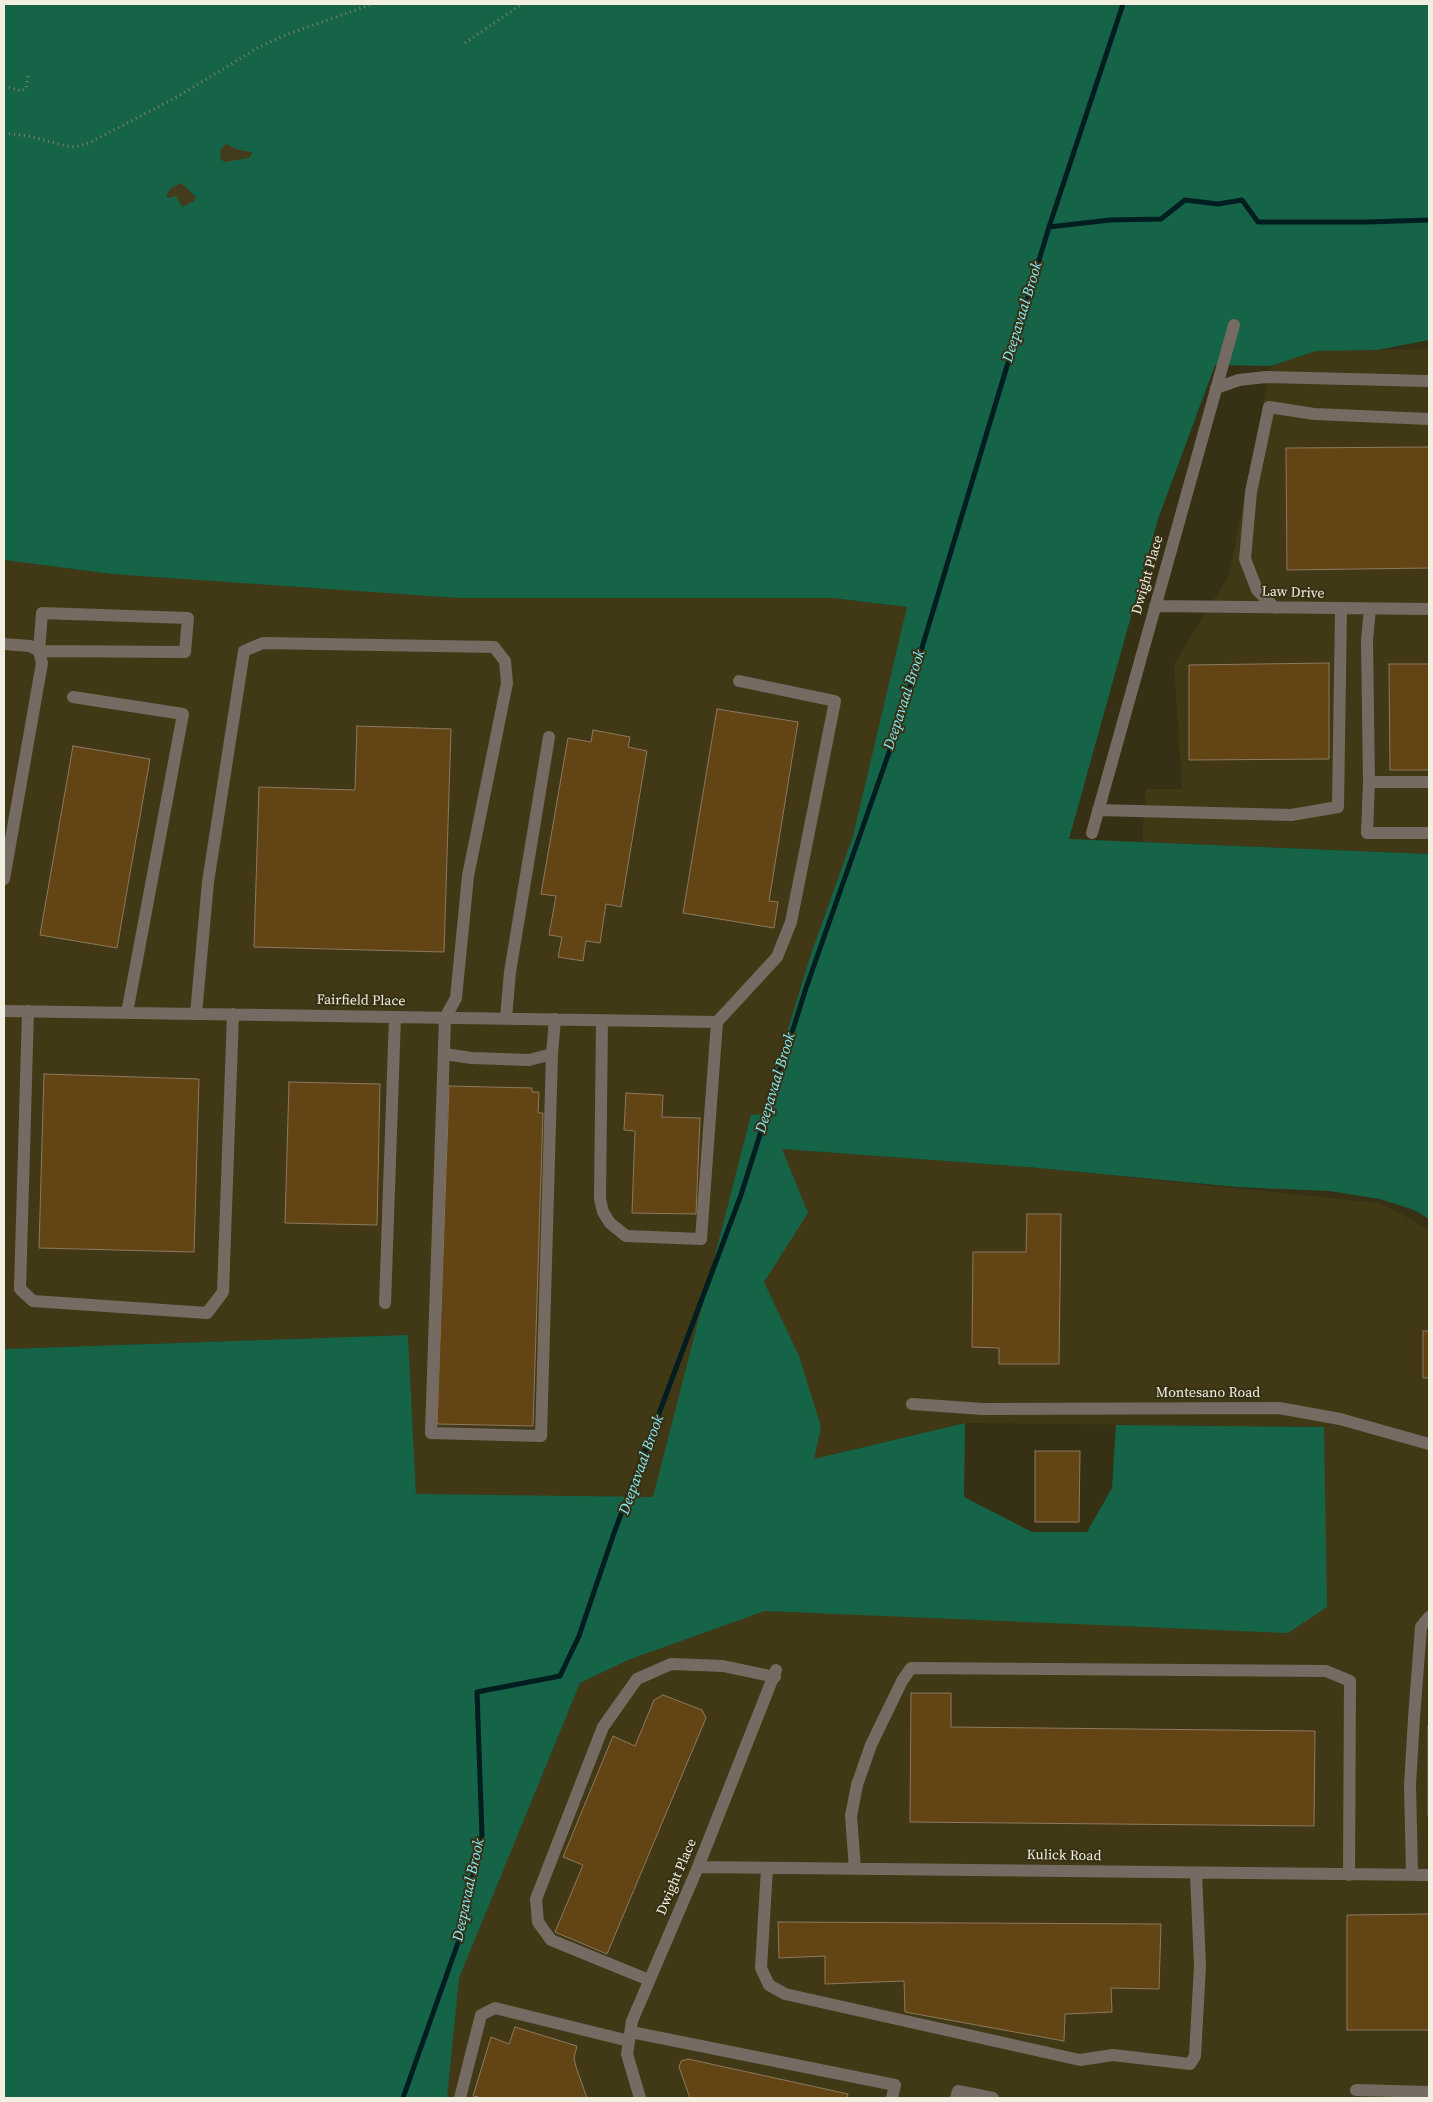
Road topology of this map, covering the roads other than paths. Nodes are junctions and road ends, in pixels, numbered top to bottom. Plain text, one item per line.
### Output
1 (1234, 325) dead end
2 (1429, 381) edge
3 (1216, 388) junction
4 (1429, 419) edge
5 (1155, 606) junction
6 (1275, 608) junction
7 (1370, 609) junction
8 (1429, 609) edge
9 (1341, 610) junction
10 (4, 644) edge
11 (39, 651) junction
12 (739, 681) dead end
13 (73, 697) dead end
14 (550, 736) dead end
15 (1370, 782) junction
16 (1429, 782) edge
17 (1098, 810) junction
18 (1092, 833) dead end
19 (1429, 833) edge
20 (4, 879) edge
21 (4, 1011) edge
22 (28, 1011) junction
23 (127, 1013) junction
24 (196, 1014) junction
25 (234, 1014) junction
26 (395, 1017) junction
27 (445, 1018) junction
28 (506, 1018) junction
29 (556, 1019) junction
30 (602, 1020) junction
31 (717, 1022) junction
32 (444, 1054) junction
33 (552, 1054) junction
34 (385, 1303) dead end
35 (912, 1404) dead end
36 (1429, 1444) edge
37 (1429, 1617) edge
38 (698, 1867) junction
39 (767, 1868) junction
40 (855, 1869) junction
41 (1196, 1873) junction
42 (1412, 1874) junction
43 (1349, 1875) junction
44 (1429, 1875) edge
45 (649, 1980) junction
46 (630, 2037) junction
47 (1356, 2090) dead end
48 (1429, 2092) edge
49 (460, 2098) edge
50 (640, 2098) edge
51 (892, 2098) edge
52 (956, 2098) edge
53 (993, 2098) edge

1 - 3 street, Dwight Place
2 - 3 street
3 - 5 street, Dwight Place
4 - 6 street
5 - 6 street, Law Drive
5 - 17 street, Dwight Place
6 - 9 street, Law Drive
7 - 8 street, Law Drive
7 - 9 street, Law Drive
7 - 15 street
9 - 17 street
10 - 11 street
11 - 11 street
11 - 20 street
12 - 31 street
13 - 23 street
14 - 28 street
15 - 16 street
15 - 19 street
17 - 18 street, Dwight Place
21 - 22 street, Fairfield Place
22 - 23 street, Fairfield Place
22 - 25 street
23 - 24 street, Fairfield Place
24 - 25 street, Fairfield Place
24 - 27 street
25 - 26 street, Fairfield Place
26 - 27 street, Fairfield Place
26 - 34 street
27 - 28 street, Fairfield Place
27 - 32 street
28 - 29 street, Fairfield Place
29 - 30 street, Fairfield Place
29 - 33 street
30 - 31 street, Fairfield Place
30 - 31 street
32 - 33 street
32 - 33 street
35 - 36 street, Montesano Road
37 - 42 street
38 - 39 street, Kulick Road
38 - 45 street, Dwight Place
38 - 45 street, Dwight Place
39 - 40 street, Kulick Road
39 - 41 street
40 - 41 street, Kulick Road
40 - 43 street
41 - 43 street, Kulick Road
42 - 43 street, Kulick Road
42 - 44 street, Kulick Road
45 - 46 street, Dwight Place
46 - 49 street
46 - 50 street, Dwight Place
46 - 51 street
47 - 48 street
52 - 53 street

